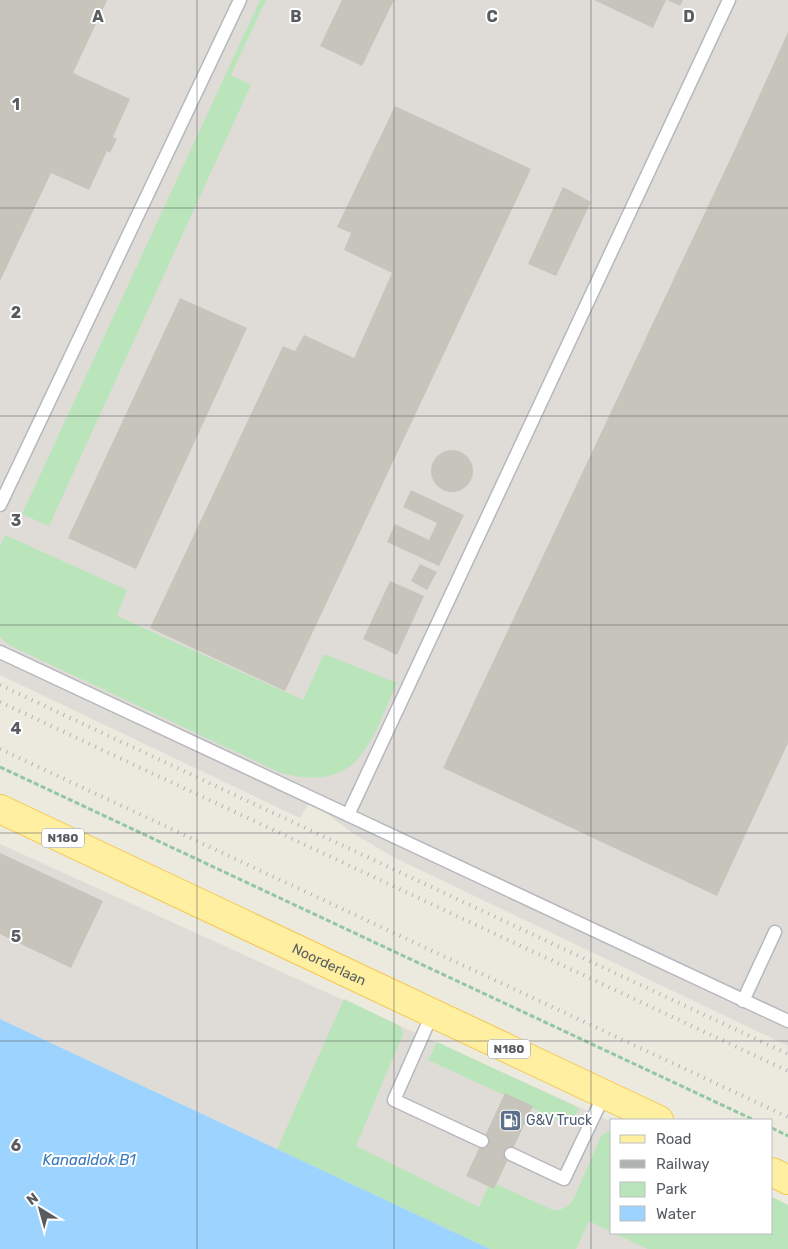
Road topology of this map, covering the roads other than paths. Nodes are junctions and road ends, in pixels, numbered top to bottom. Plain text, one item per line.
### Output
1 (240, 0) edge
2 (729, 0) edge
3 (0, 505) edge
4 (0, 652) edge
5 (0, 809) edge
6 (348, 815) junction
7 (775, 932) dead end
8 (744, 1001) junction
9 (433, 1012) junction
10 (788, 1021) edge
11 (604, 1095) junction
12 (657, 1119) edge
13 (482, 1141) dead end
14 (510, 1154) dead end
15 (773, 1172) edge
16 (788, 1180) edge

1 - 3 lane
2 - 6 lane
4 - 6 lane
5 - 9 main road, Noorderlaan / N180
6 - 8 lane
7 - 8 lane
8 - 10 lane
9 - 11 main road, Noorderlaan / N180
9 - 13 lane
11 - 12 main road, Noorderlaan / N180
11 - 14 lane
15 - 16 main road

